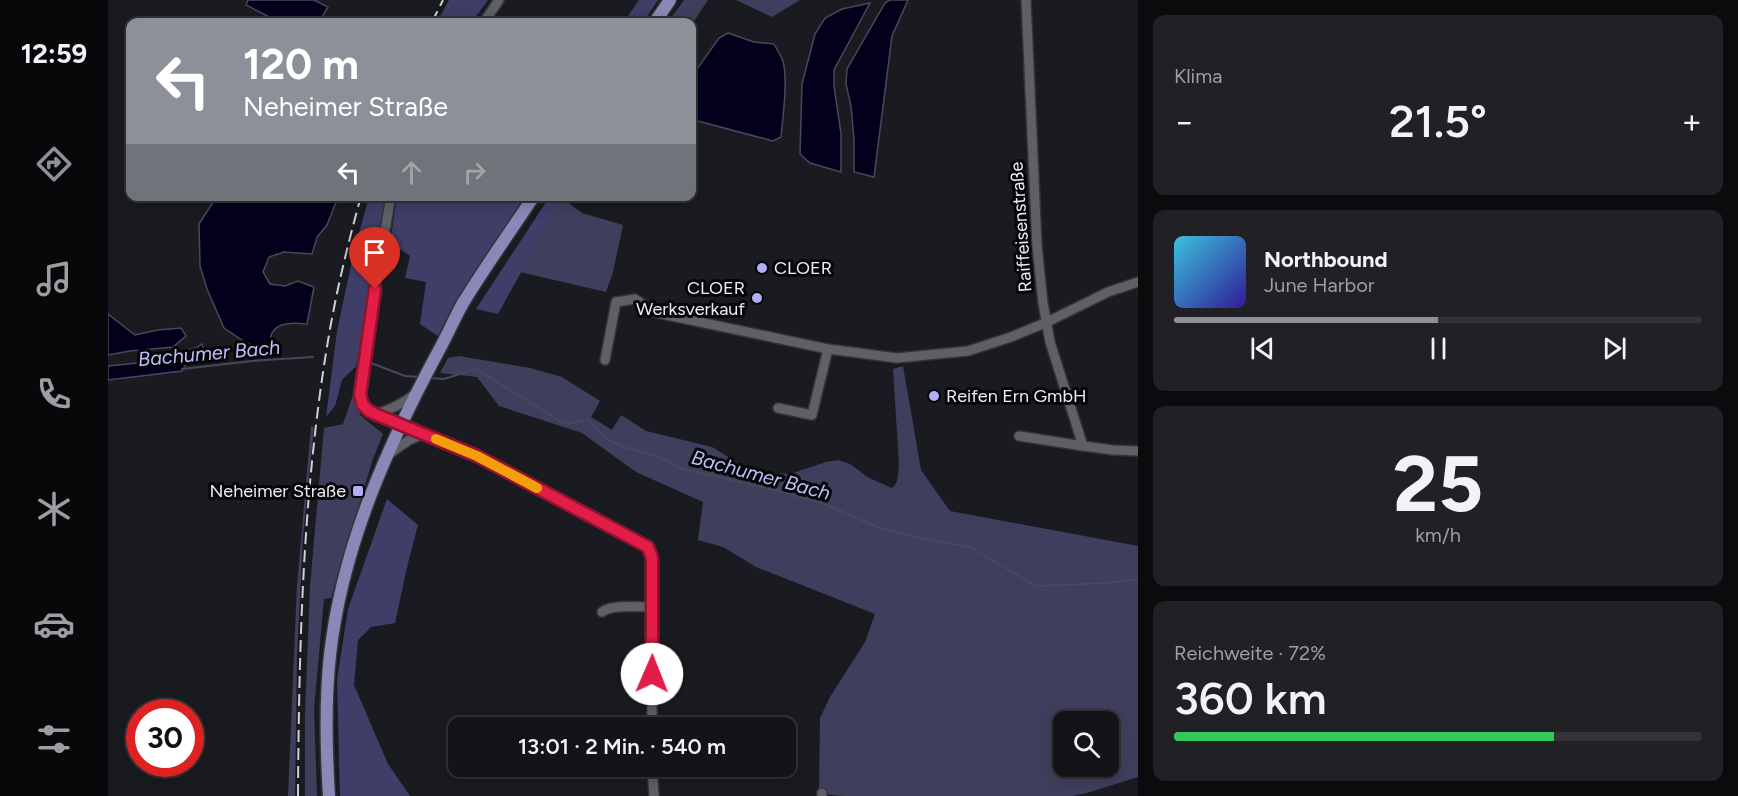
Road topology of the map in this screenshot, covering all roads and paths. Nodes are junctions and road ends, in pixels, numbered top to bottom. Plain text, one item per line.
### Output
1 (499, 0) edge
2 (670, 0) edge
3 (1026, 0) edge
4 (487, 18) edge
5 (658, 18) edge
6 (390, 201) edge
7 (531, 201) edge
8 (1138, 282) edge
9 (1046, 323) junction
10 (828, 349) junction
11 (605, 360) dead end
12 (416, 394) junction
13 (778, 408) dead end
14 (375, 414) junction
15 (400, 426) junction
16 (423, 434) junction
17 (1019, 436) dead end
18 (1083, 446) junction
19 (1138, 452) edge
20 (387, 455) junction
21 (652, 607) junction
22 (602, 612) dead end
23 (652, 717) edge
24 (653, 777) edge
25 (328, 796) edge
26 (654, 796) edge

1 - 4 street
2 - 5 main road
3 - 9 street, Raiffeisenstraße
6 - 14 street
7 - 12 main road
8 - 9 street
9 - 10 street
9 - 18 street, Raiffeisenstraße
10 - 11 street
10 - 13 street
12 - 14 street
12 - 15 main road
14 - 15 street
15 - 16 street
15 - 20 main road
16 - 20 street
16 - 21 street
17 - 18 street
18 - 19 street
20 - 25 main road
21 - 22 street
21 - 23 street
24 - 26 street

